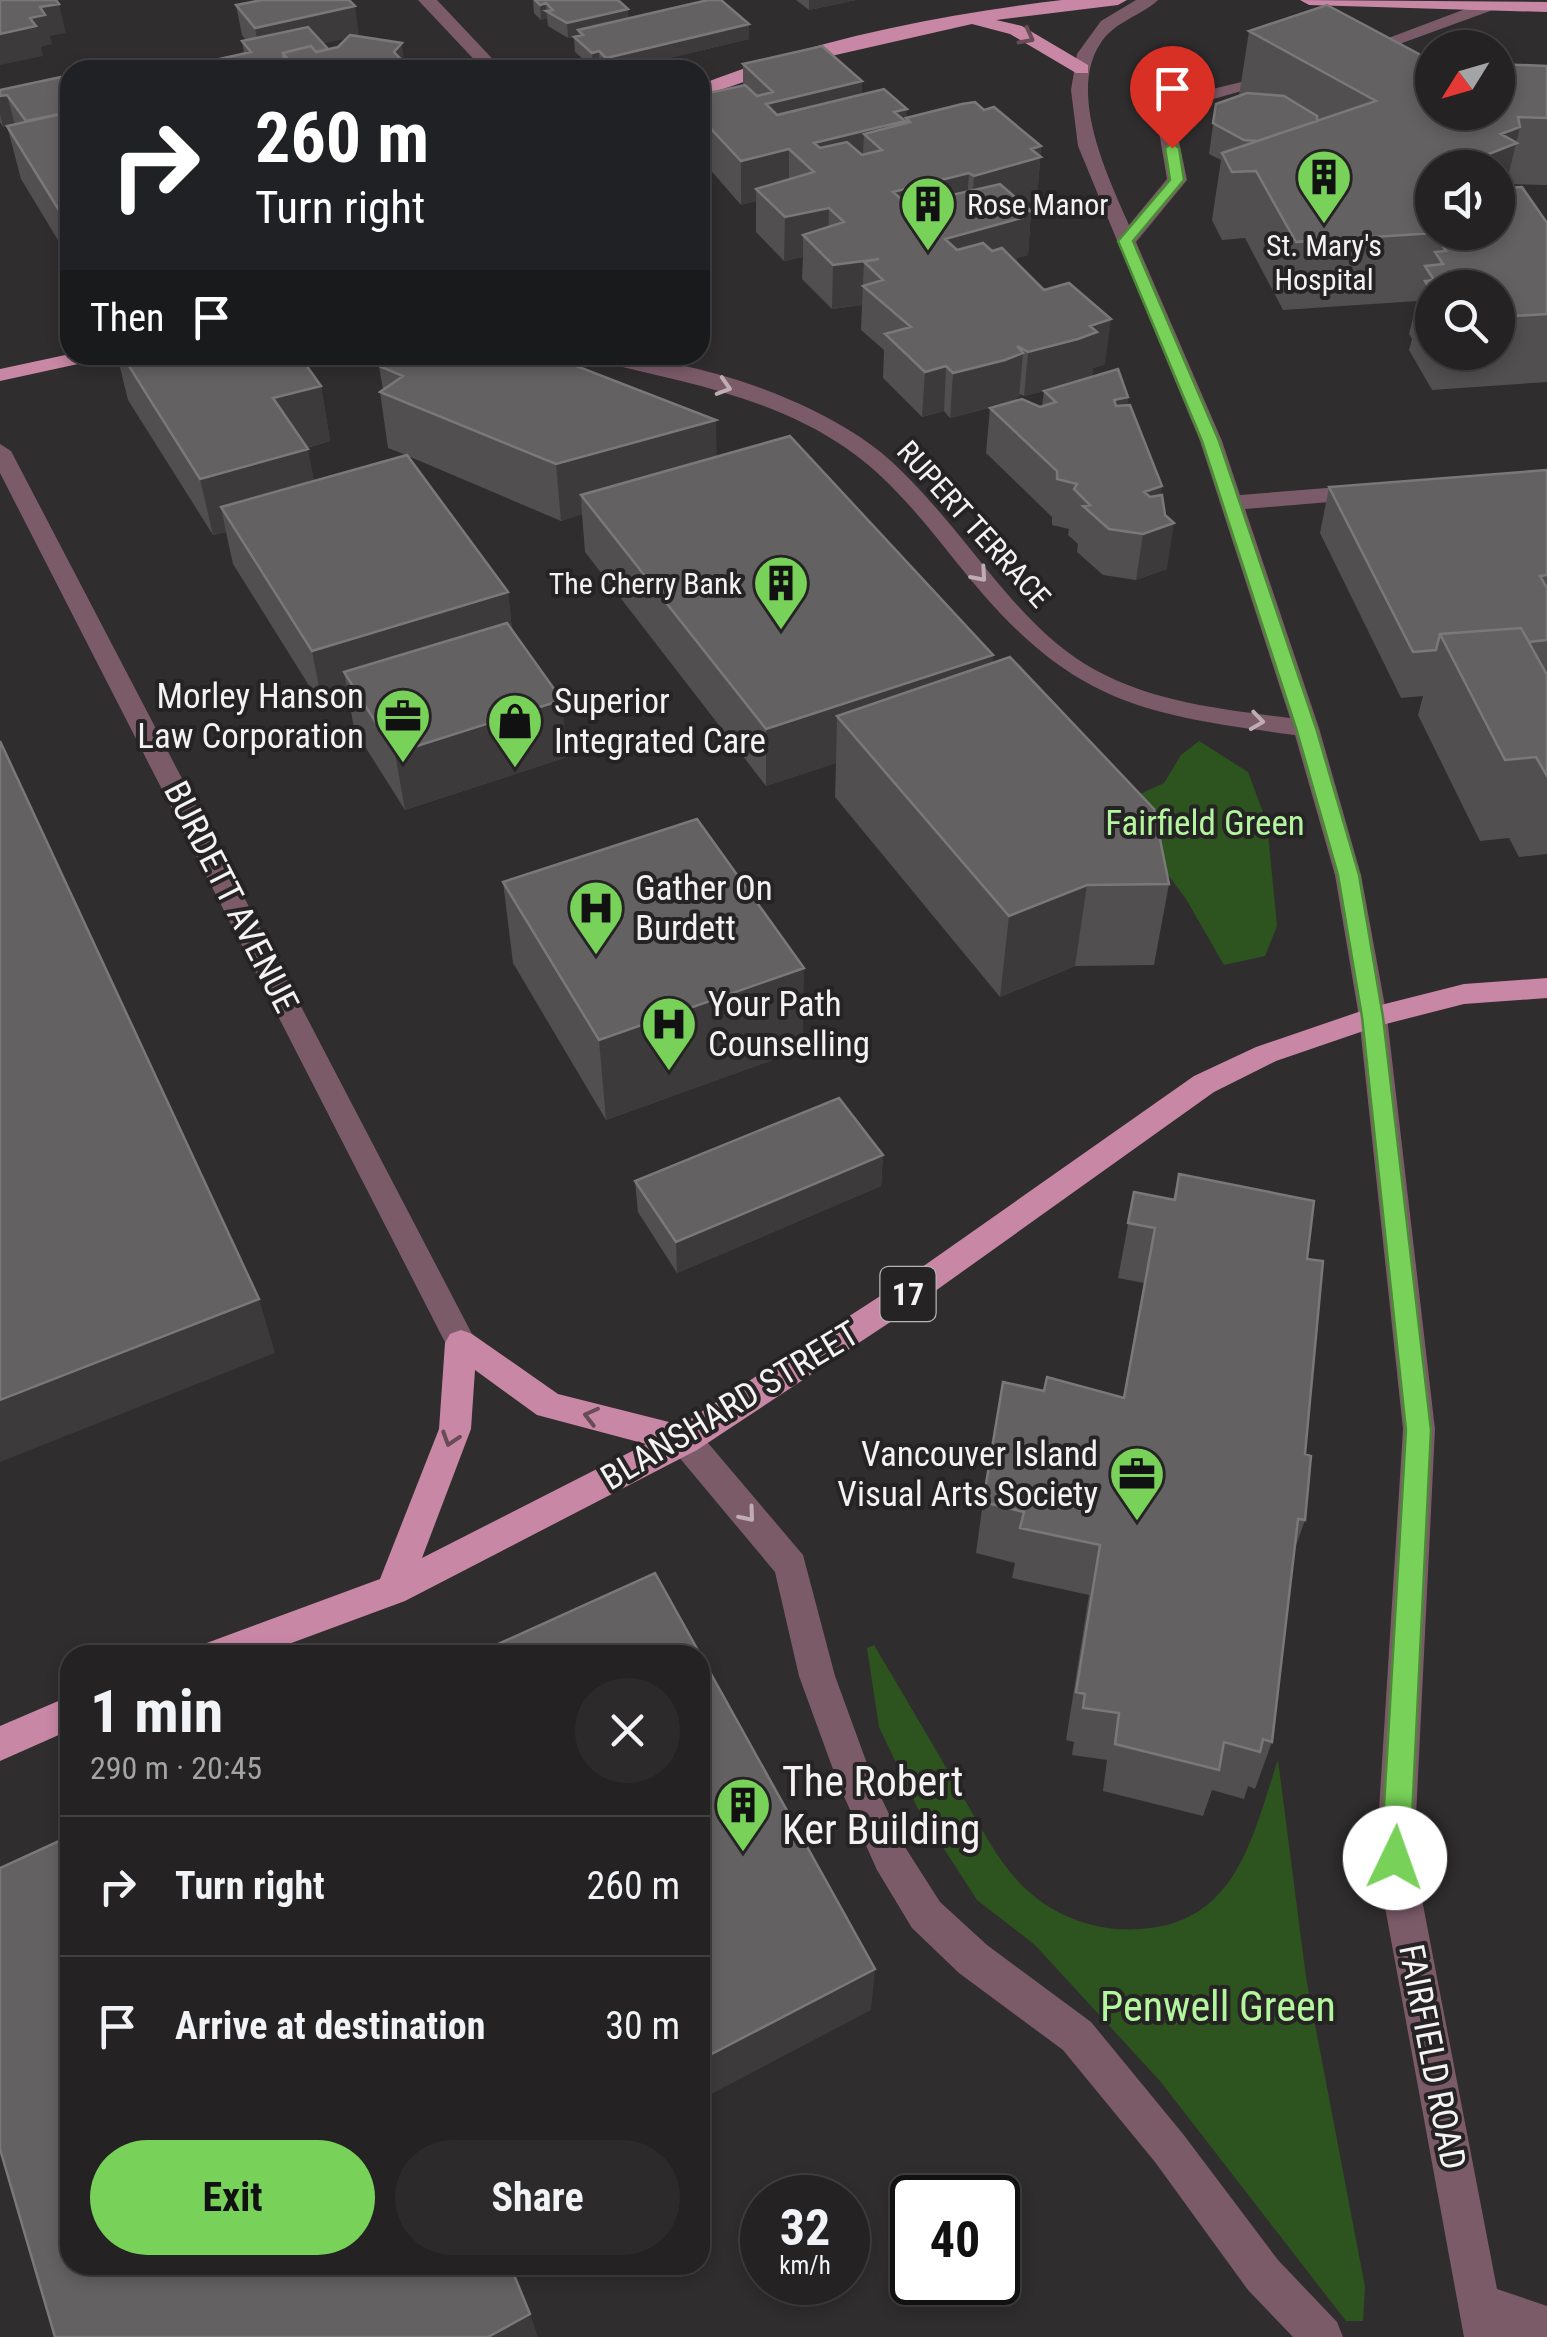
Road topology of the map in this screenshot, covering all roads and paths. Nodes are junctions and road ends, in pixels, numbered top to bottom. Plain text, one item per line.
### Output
1 (427, 0) edge
2 (1118, 0) edge
3 (1149, 0) edge
4 (1309, 0) edge
5 (1326, 0) edge
6 (1484, 7) junction
7 (1547, 7) edge
8 (966, 20) junction
9 (1338, 56) edge
10 (484, 60) edge
11 (1082, 69) junction
12 (1236, 69) dead end
13 (1304, 69) edge
14 (710, 88) edge
15 (1196, 98) junction
16 (1126, 241) junction
17 (60, 363) edge
18 (641, 365) edge
19 (0, 376) edge
20 (0, 451) edge
21 (1395, 490) edge
22 (1232, 503) junction
23 (1306, 728) junction
24 (1547, 988) edge
25 (1373, 1017) junction
26 (461, 1343) junction
27 (685, 1440) junction
28 (394, 1590) junction
29 (243, 1645) edge
30 (60, 1718) edge
31 (0, 1744) edge
32 (1482, 2321) edge
33 (1547, 2327) edge
34 (1322, 2337) edge

1 - 10 street
2 - 8 main road
3 - 11 street, FAIRFIELD ROAD
4 - 5 main road
5 - 6 main road
6 - 7 main road
6 - 9 street
8 -> 11 main road
8 - 14 main road
11 - 16 street, FAIRFIELD ROAD
12 - 15 street
13 - 15 street
15 - 16 street
16 - 22 street, FAIRFIELD ROAD
17 - 19 main road
18 -> 23 street, RUPERT TERRACE
20 - 26 street, BURDETT AVENUE
21 - 22 street
22 - 23 street, FAIRFIELD ROAD
23 - 25 street, FAIRFIELD ROAD
24 - 25 main road, BLANSHARD STREET / 17
25 - 27 main road, BLANSHARD STREET / 17
25 - 32 street, FAIRFIELD ROAD
27 -> 26 main road
26 -> 28 main road
27 - 28 main road, BLANSHARD STREET / 17
27 -> 34 street
28 - 29 main road, BLANSHARD STREET / 17
30 - 31 main road
32 - 33 street

